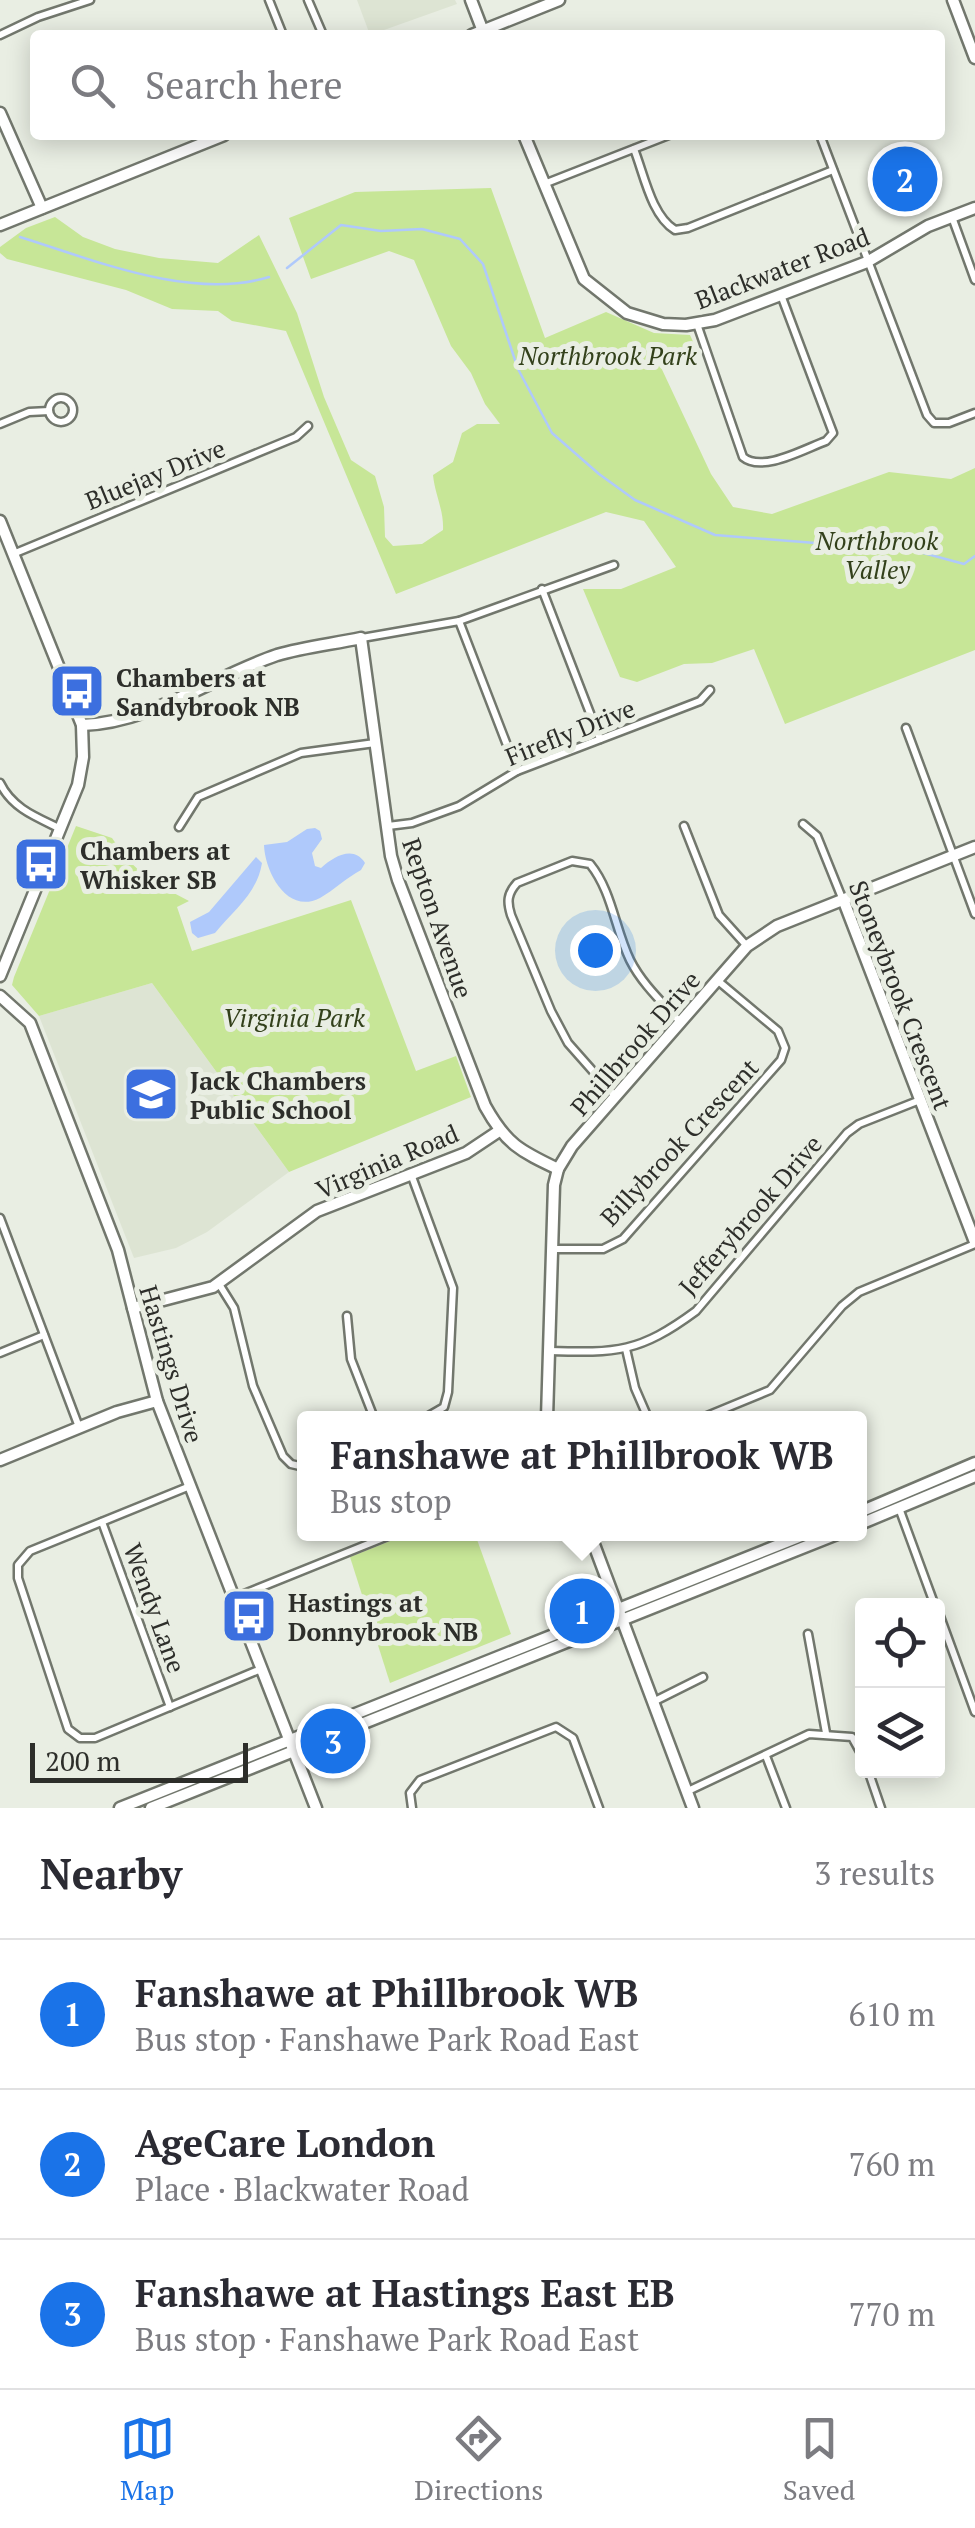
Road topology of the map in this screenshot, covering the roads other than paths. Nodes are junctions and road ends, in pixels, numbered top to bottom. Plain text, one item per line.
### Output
1 (90, 0) edge
2 (269, 0) edge
3 (308, 0) edge
4 (471, 0) edge
5 (559, 0) edge
6 (953, 0) edge
7 (281, 30) edge
8 (321, 30) edge
9 (479, 30) edge
10 (489, 30) edge
11 (0, 36) edge
12 (975, 58) edge
13 (0, 113) edge
14 (212, 140) edge
15 (526, 140) edge
16 (656, 140) edge
17 (822, 140) edge
18 (634, 149) junction
19 (833, 170) junction
20 (543, 185) junction
21 (42, 208) junction
22 (975, 208) edge
23 (952, 217) junction
24 (0, 226) edge
25 (867, 262) junction
26 (975, 280) edge
27 (780, 294) junction
28 (697, 324) junction
29 (50, 410) dead end
30 (975, 413) edge
31 (0, 424) edge
32 (308, 426) dead end
33 (0, 520) edge
34 (13, 554) junction
35 (614, 564) dead end
36 (542, 589) junction
37 (459, 620) junction
38 (361, 638) junction
39 (710, 690) dead end
40 (82, 725) junction
41 (906, 728) dead end
42 (600, 739) junction
43 (375, 743) junction
44 (517, 771) junction
45 (0, 783) edge
46 (803, 824) dead end
47 (386, 826) junction
48 (684, 826) dead end
49 (178, 827) dead end
50 (60, 829) junction
51 (975, 847) edge
52 (953, 856) junction
53 (843, 899) junction
54 (975, 914) edge
55 (747, 946) junction
56 (0, 976) edge
57 (717, 980) junction
58 (0, 996) edge
59 (681, 1023) junction
60 (614, 1096) junction
61 (920, 1100) junction
62 (499, 1131) junction
63 (558, 1169) junction
64 (411, 1174) junction
65 (0, 1218) edge
66 (975, 1243) edge
67 (553, 1249) junction
68 (219, 1284) junction
69 (134, 1308) junction
70 (348, 1316) dead end
71 (44, 1334) junction
72 (626, 1349) junction
73 (549, 1351) junction
74 (0, 1353) edge
75 (157, 1400) junction
76 (371, 1411) edge
77 (436, 1411) edge
78 (548, 1411) edge
79 (645, 1411) edge
80 (719, 1411) edge
81 (79, 1427) junction
82 (0, 1460) edge
83 (975, 1463) edge
84 (297, 1465) edge
85 (975, 1476) edge
86 (190, 1486) junction
87 (899, 1508) junction
88 (867, 1509) edge
89 (867, 1521) edge
90 (102, 1522) junction
91 (376, 1541) edge
92 (593, 1541) edge
93 (790, 1541) edge
94 (818, 1541) edge
95 (234, 1598) junction
96 (932, 1598) edge
97 (621, 1614) junction
98 (945, 1632) edge
99 (808, 1634) dead end
100 (262, 1669) junction
101 (703, 1677) dead end
102 (654, 1702) junction
103 (170, 1707) junction
104 (975, 1712) edge
105 (826, 1733) junction
106 (855, 1742) edge
107 (293, 1744) junction
108 (766, 1756) junction
109 (871, 1778) edge
110 (686, 1791) junction
111 (120, 1808) edge
112 (151, 1808) edge
113 (316, 1808) edge
114 (412, 1808) edge
115 (599, 1808) edge
116 (693, 1808) edge
117 (786, 1808) edge
118 (881, 1808) edge

1 - 11 street
2 - 7 street
3 - 8 street
4 - 9 street
5 - 10 street
6 - 12 street
13 - 21 street
14 - 21 street
15 - 20 street, Blackwater Road
16 - 18 street
17 - 19 street
18 - 19 street
18 - 20 street
19 - 25 street
20 - 28 street, Blackwater Road
21 - 24 street
22 - 23 street, Blackwater Road
23 - 25 street, Blackwater Road
23 - 26 street
25 - 27 street, Blackwater Road
25 - 30 street
27 - 28 street, Blackwater Road
27 - 28 street
29 - 31 street
32 - 34 street, Bluejay Drive
33 - 34 street
34 - 40 street
35 - 36 street
36 - 37 street
36 - 42 street
37 - 38 street
37 - 44 street
38 - 40 street
38 - 43 street, Repton Avenue
39 - 42 street, Firefly Drive
40 - 50 street
41 - 52 street
42 - 44 street, Firefly Drive
43 - 47 street, Repton Avenue
43 - 49 street
44 - 47 street, Firefly Drive
45 - 50 street
46 - 53 street, Stoneybrook Crescent
47 - 62 street, Repton Avenue
48 - 55 street
50 - 56 street
51 - 52 street, Phillbrook Drive
52 - 53 street, Phillbrook Drive
52 - 54 street
53 - 55 street, Phillbrook Drive
53 - 61 street, Stoneybrook Crescent
55 - 57 street, Phillbrook Drive
57 - 59 street, Phillbrook Drive
57 - 67 street, Billybrook Crescent
58 - 69 street, Hastings Drive
59 - 60 street, Phillbrook Drive
59 - 60 street
60 - 63 street, Phillbrook Drive
61 - 66 street, Stoneybrook Crescent
61 - 72 street, Jefferybrook Drive
62 - 63 street, Repton Avenue
62 - 64 street, Virginia Road
63 - 67 street
64 - 68 street, Virginia Road
64 - 77 street
65 - 71 street
66 - 80 street
67 - 73 street
68 - 69 street, Virginia Road
68 - 84 street
69 - 75 street, Hastings Drive
70 - 76 street
71 - 74 street
71 - 81 street
72 - 73 street, Jefferybrook Drive
72 - 79 street
73 - 78 street
75 - 81 street
75 - 86 street, Hastings Drive
81 - 82 street
83 - 88 street
85 - 87 street
86 - 90 street
86 - 95 street, Hastings Drive
87 - 89 street
87 - 96 street
90 - 103 street, Wendy Lane
90 - 103 street
91 - 95 street
92 - 97 street
93 - 97 street
94 - 97 street
95 - 100 street, Hastings Drive
97 - 102 street
97 - 107 street
98 - 104 street
99 - 105 street
100 - 103 street
100 - 107 street, Hastings Drive
101 - 102 street
102 - 110 street
105 - 106 street
105 - 108 street
107 - 111 street
107 - 112 street
107 - 113 street, Hastings Drive
108 - 110 street
108 - 117 street
109 - 118 street
110 - 116 street
114 - 115 street

